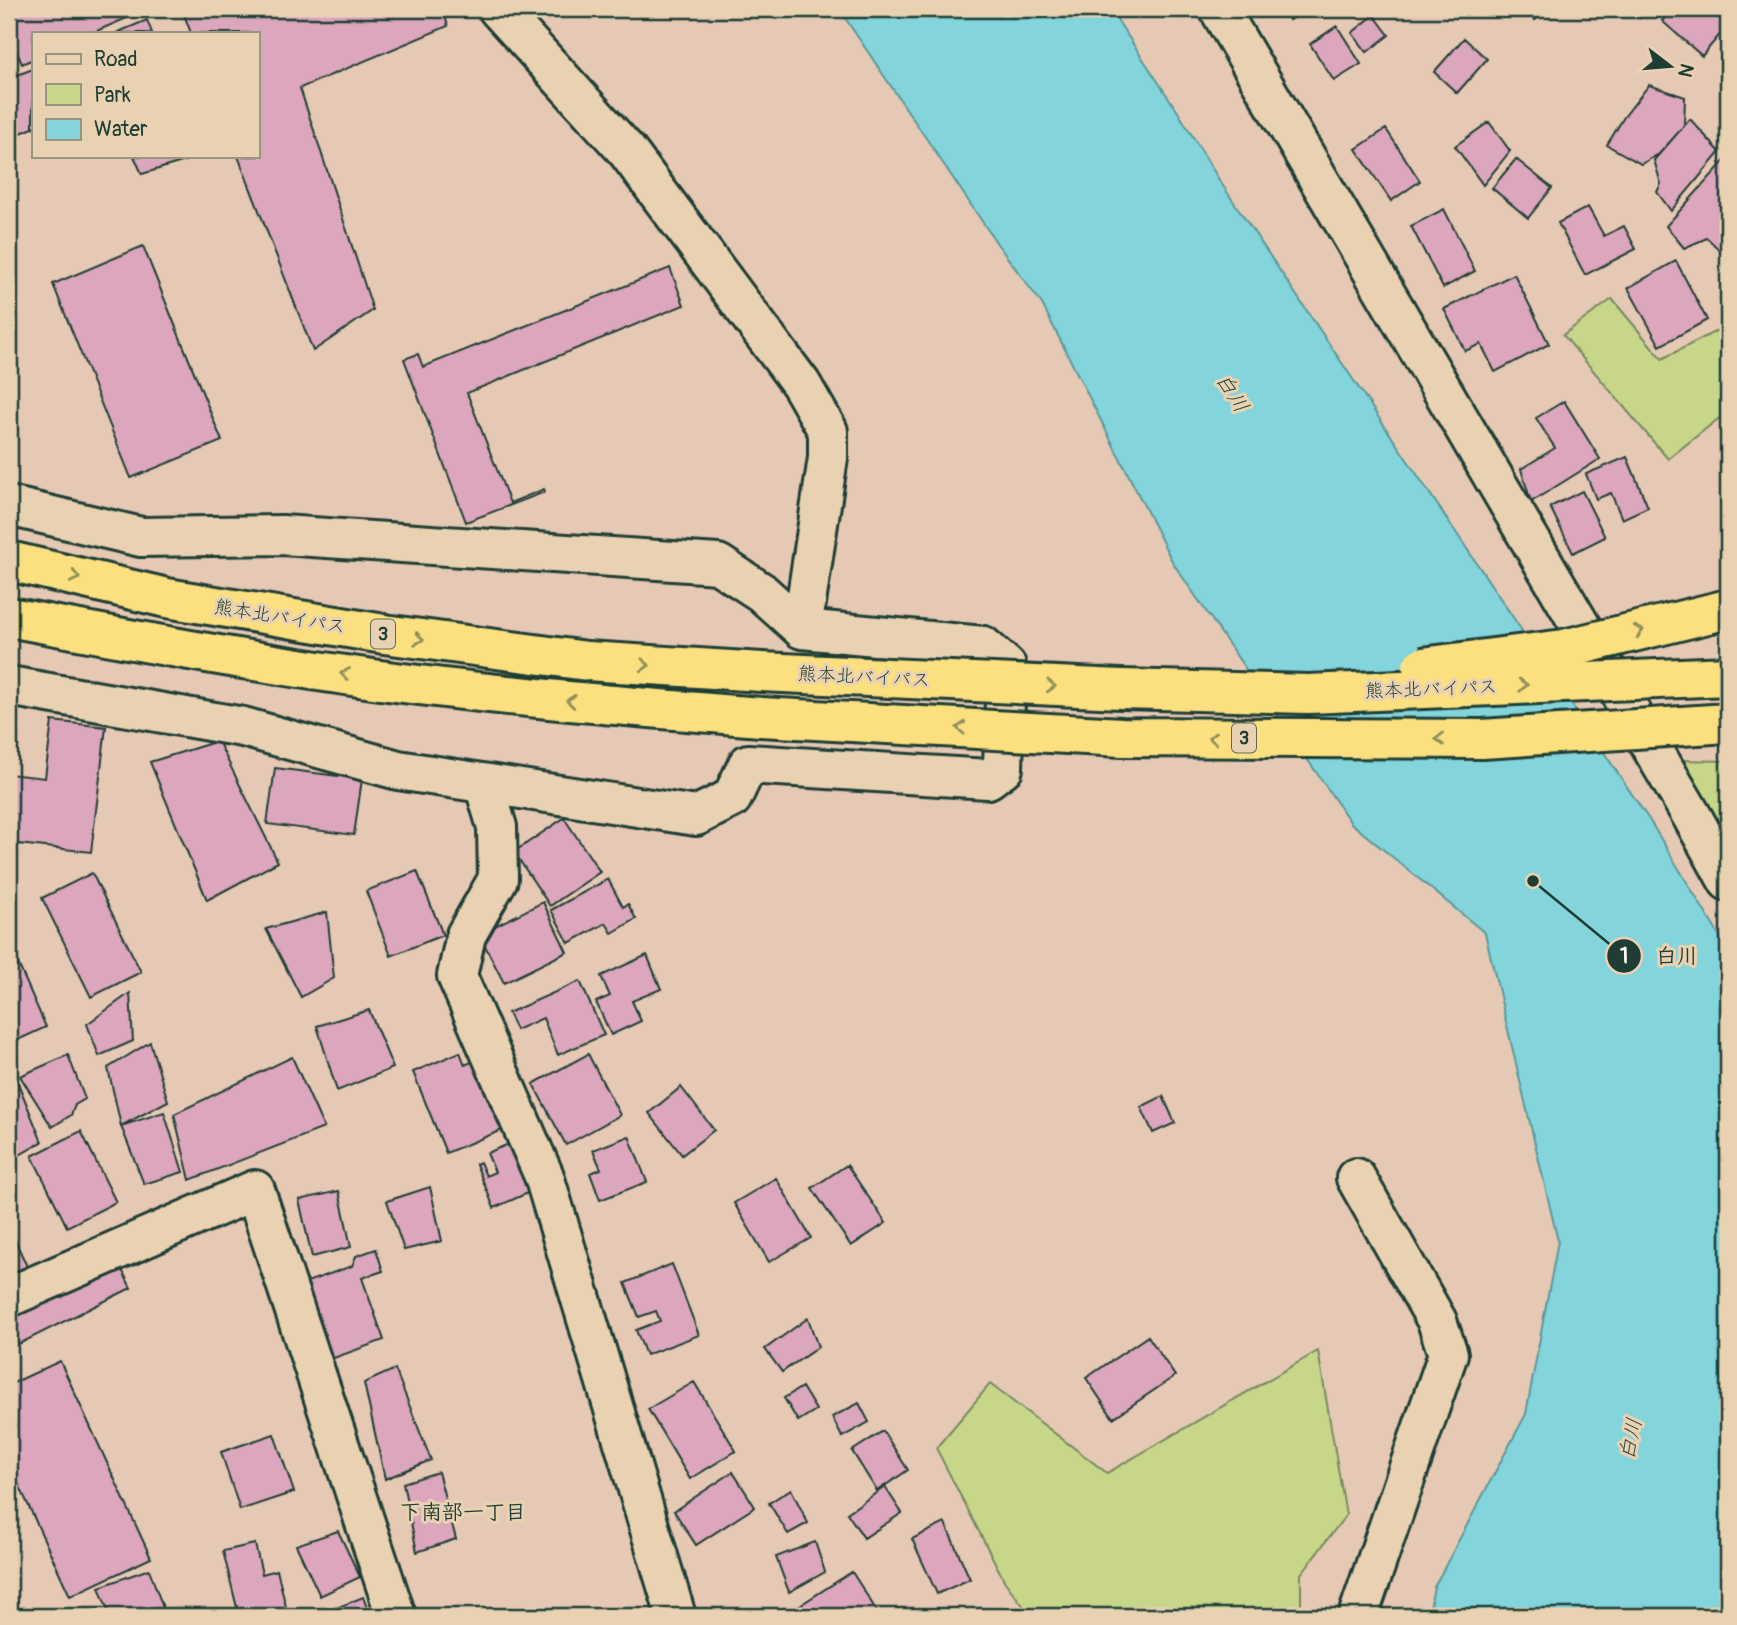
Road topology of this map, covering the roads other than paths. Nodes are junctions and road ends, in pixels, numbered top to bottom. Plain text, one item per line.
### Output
1 (498, 9) edge
2 (1219, 9) edge
3 (9, 506) edge
4 (9, 561) edge
5 (1728, 610) edge
6 (9, 617) edge
7 (802, 629) junction
8 (1728, 676) edge
9 (9, 686) edge
10 (1308, 694) junction
11 (1728, 723) edge
12 (1482, 739) junction
13 (1728, 746) edge
14 (484, 784) junction
15 (1728, 881) edge
16 (1356, 1178) dead end
17 (9, 1297) edge
18 (396, 1616) edge
19 (676, 1616) edge
20 (1358, 1616) edge

1 - 7 street
2 - 15 street
3 - 7 street
4 -> 10 highway, 熊本北バイパス / 3, bridge
10 -> 5 highway, 3, bridge
12 -> 6 highway, 3, bridge
7 - 14 street
10 -> 8 highway, 熊本北バイパス / 3, bridge
9 - 14 street
11 - 12 highway, 3, bridge
12 - 13 highway, 3, bridge
14 - 19 street
16 - 20 street
17 - 18 street

